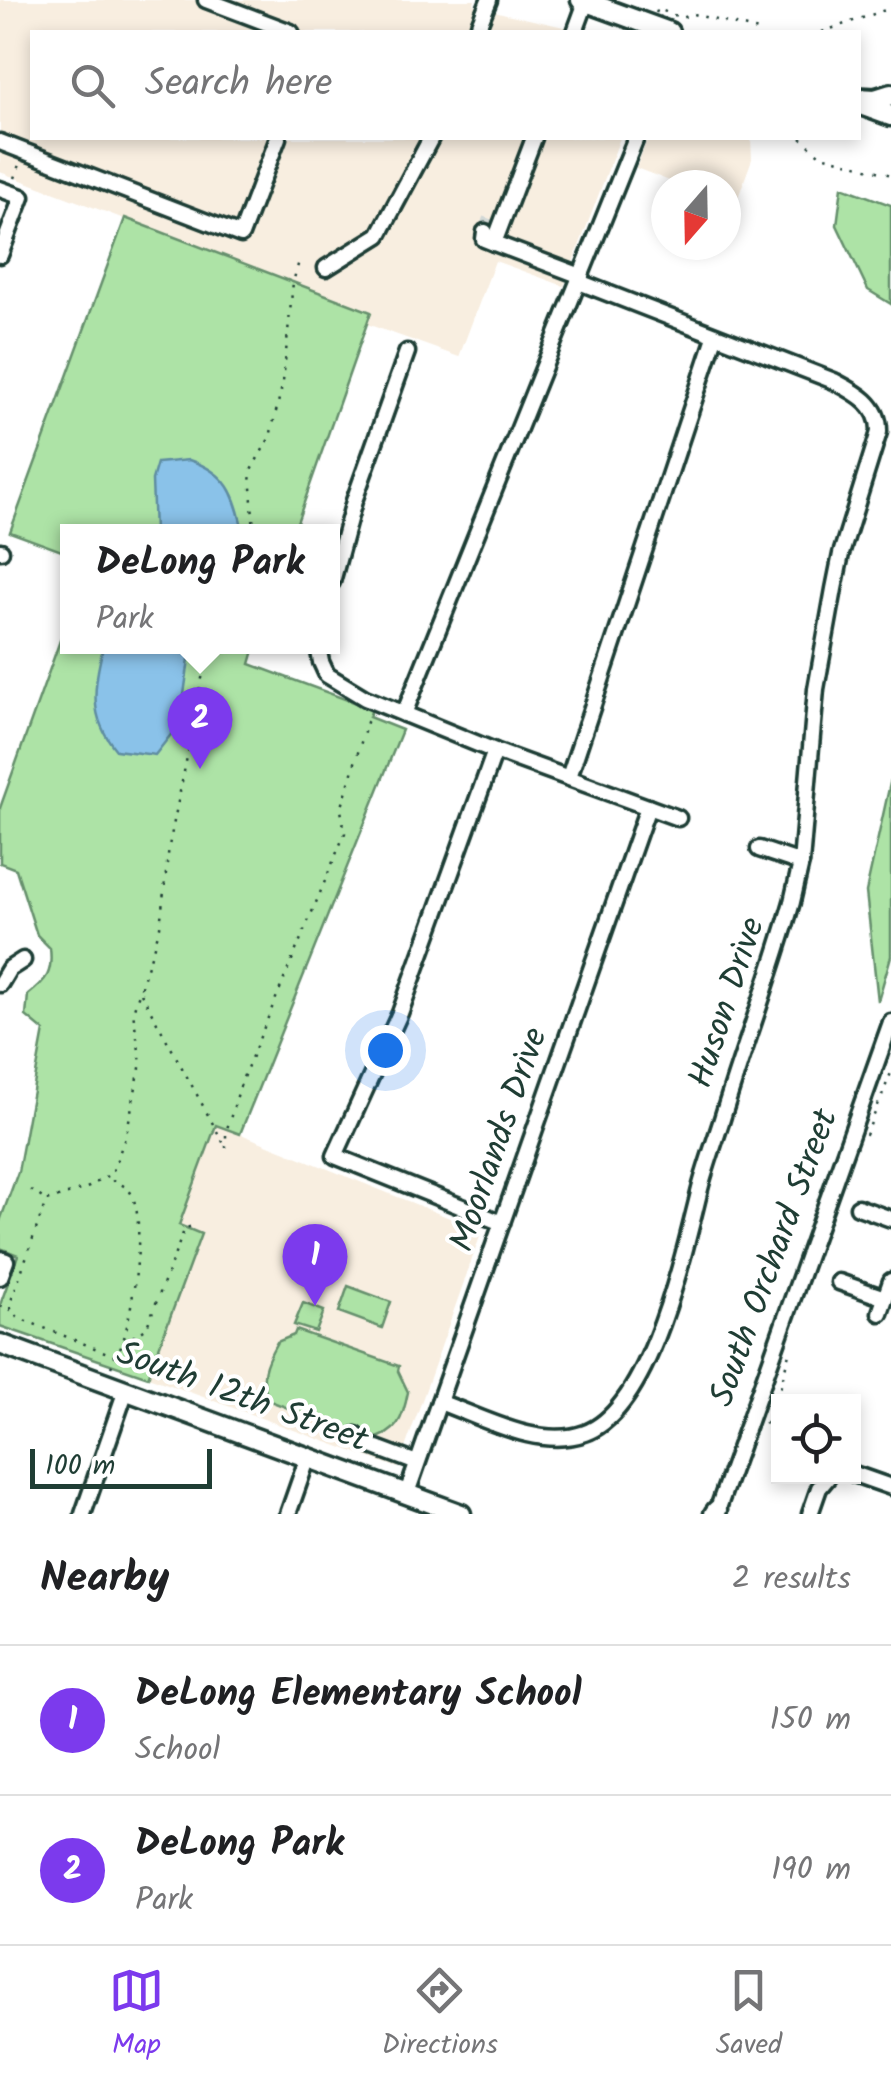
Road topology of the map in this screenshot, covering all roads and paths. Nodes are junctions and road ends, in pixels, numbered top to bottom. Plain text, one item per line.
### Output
1 (206, 0) edge
2 (489, 0) edge
3 (588, 1) edge
4 (891, 8) edge
5 (658, 9) dead end
6 (286, 30) edge
7 (477, 30) edge
8 (576, 30) edge
9 (663, 30) edge
10 (754, 30) edge
11 (828, 30) edge
12 (891, 96) edge
13 (861, 101) edge
14 (861, 102) edge
15 (891, 116) edge
16 (277, 140) edge
17 (430, 140) edge
18 (533, 140) edge
19 (635, 140) edge
20 (802, 140) edge
21 (0, 142) edge
22 (24, 151) junction
23 (891, 174) edge
24 (10, 193) edge
25 (0, 255) edge
26 (300, 258) dead end
27 (326, 268) dead end
28 (580, 279) junction
29 (715, 338) junction
30 (408, 352) dead end
31 (253, 524) edge
32 (340, 553) edge
33 (208, 654) edge
34 (319, 654) edge
35 (378, 704) junction
36 (404, 714) junction
37 (495, 751) junction
38 (569, 778) junction
39 (648, 806) junction
40 (678, 818) dead end
41 (759, 849) dead end
42 (801, 864) junction
43 (23, 960) dead end
44 (0, 984) edge
45 (140, 992) junction
46 (891, 1022) edge
47 (887, 1047) edge
48 (891, 1072) edge
49 (862, 1144) dead end
50 (112, 1173) junction
51 (102, 1180) junction
52 (113, 1181) junction
53 (30, 1190) dead end
54 (46, 1201) junction
55 (858, 1207) dead end
56 (891, 1219) edge
57 (502, 1223) junction
58 (197, 1226) dead end
59 (3, 1260) edge
60 (0, 1277) edge
61 (840, 1282) dead end
62 (891, 1282) edge
63 (886, 1298) junction
64 (0, 1306) edge
65 (12, 1310) junction
66 (880, 1314) dead end
67 (123, 1343) junction
68 (0, 1344) edge
69 (790, 1347) dead end
70 (115, 1356) junction
71 (111, 1367) dead end
72 (126, 1390) junction
73 (779, 1394) edge
74 (439, 1402) junction
75 (356, 1435) dead end
76 (308, 1457) junction
77 (417, 1463) junction
78 (861, 1476) edge
79 (822, 1484) edge
80 (891, 1487) edge
81 (407, 1494) junction
82 (716, 1513) edge
83 (83, 1514) edge
84 (288, 1514) edge
85 (461, 1514) edge
86 (810, 1514) edge

1 - 6 street
2 - 7 street
3 - 8 street
3 - 9 main road
4 - 11 path
5 - 10 path
12 - 13 highway
14 - 15 main road
16 - 22 street
17 - 27 street
18 - 28 street
19 - 28 street
20 - 23 path
21 - 22 street
22 - 24 path
24 - 25 street
26 - 31 path
28 - 29 street
28 - 36 street
29 - 38 street
29 - 42 street, Huson Drive
30 - 32 street
33 - 45 path
34 - 35 street
35 - 36 street
35 - 45 path
36 - 37 street
37 - 38 street
37 - 57 street
38 - 39 street
39 - 40 street
39 - 57 street, Moorlands Drive
41 - 42 street
42 - 74 street, Huson Drive
43 - 44 street
45 - 50 path
46 - 47 street, South Orchard Street
47 - 82 street, South Orchard Street
48 - 49 path
50 - 51 path
50 - 52 path
51 - 52 path
51 - 54 path
52 - 67 path
53 - 54 path
54 - 65 path
55 - 56 street
57 - 74 street, Moorlands Drive
58 - 67 path
59 - 60 street
61 - 63 street
62 - 63 street
63 - 66 street
64 - 65 path
65 - 70 path
67 - 70 path
68 - 72 main road, South 12th Street
69 - 73 path
70 - 71 path
72 - 76 main road, South 12th Street
72 - 83 street
74 - 77 street, Moorlands Drive
75 - 77 street
76 - 81 main road, South 12th Street
76 - 84 street
77 - 81 street, Moorlands Drive
78 - 80 street
79 - 86 street
81 - 85 main road, South 12th Street

